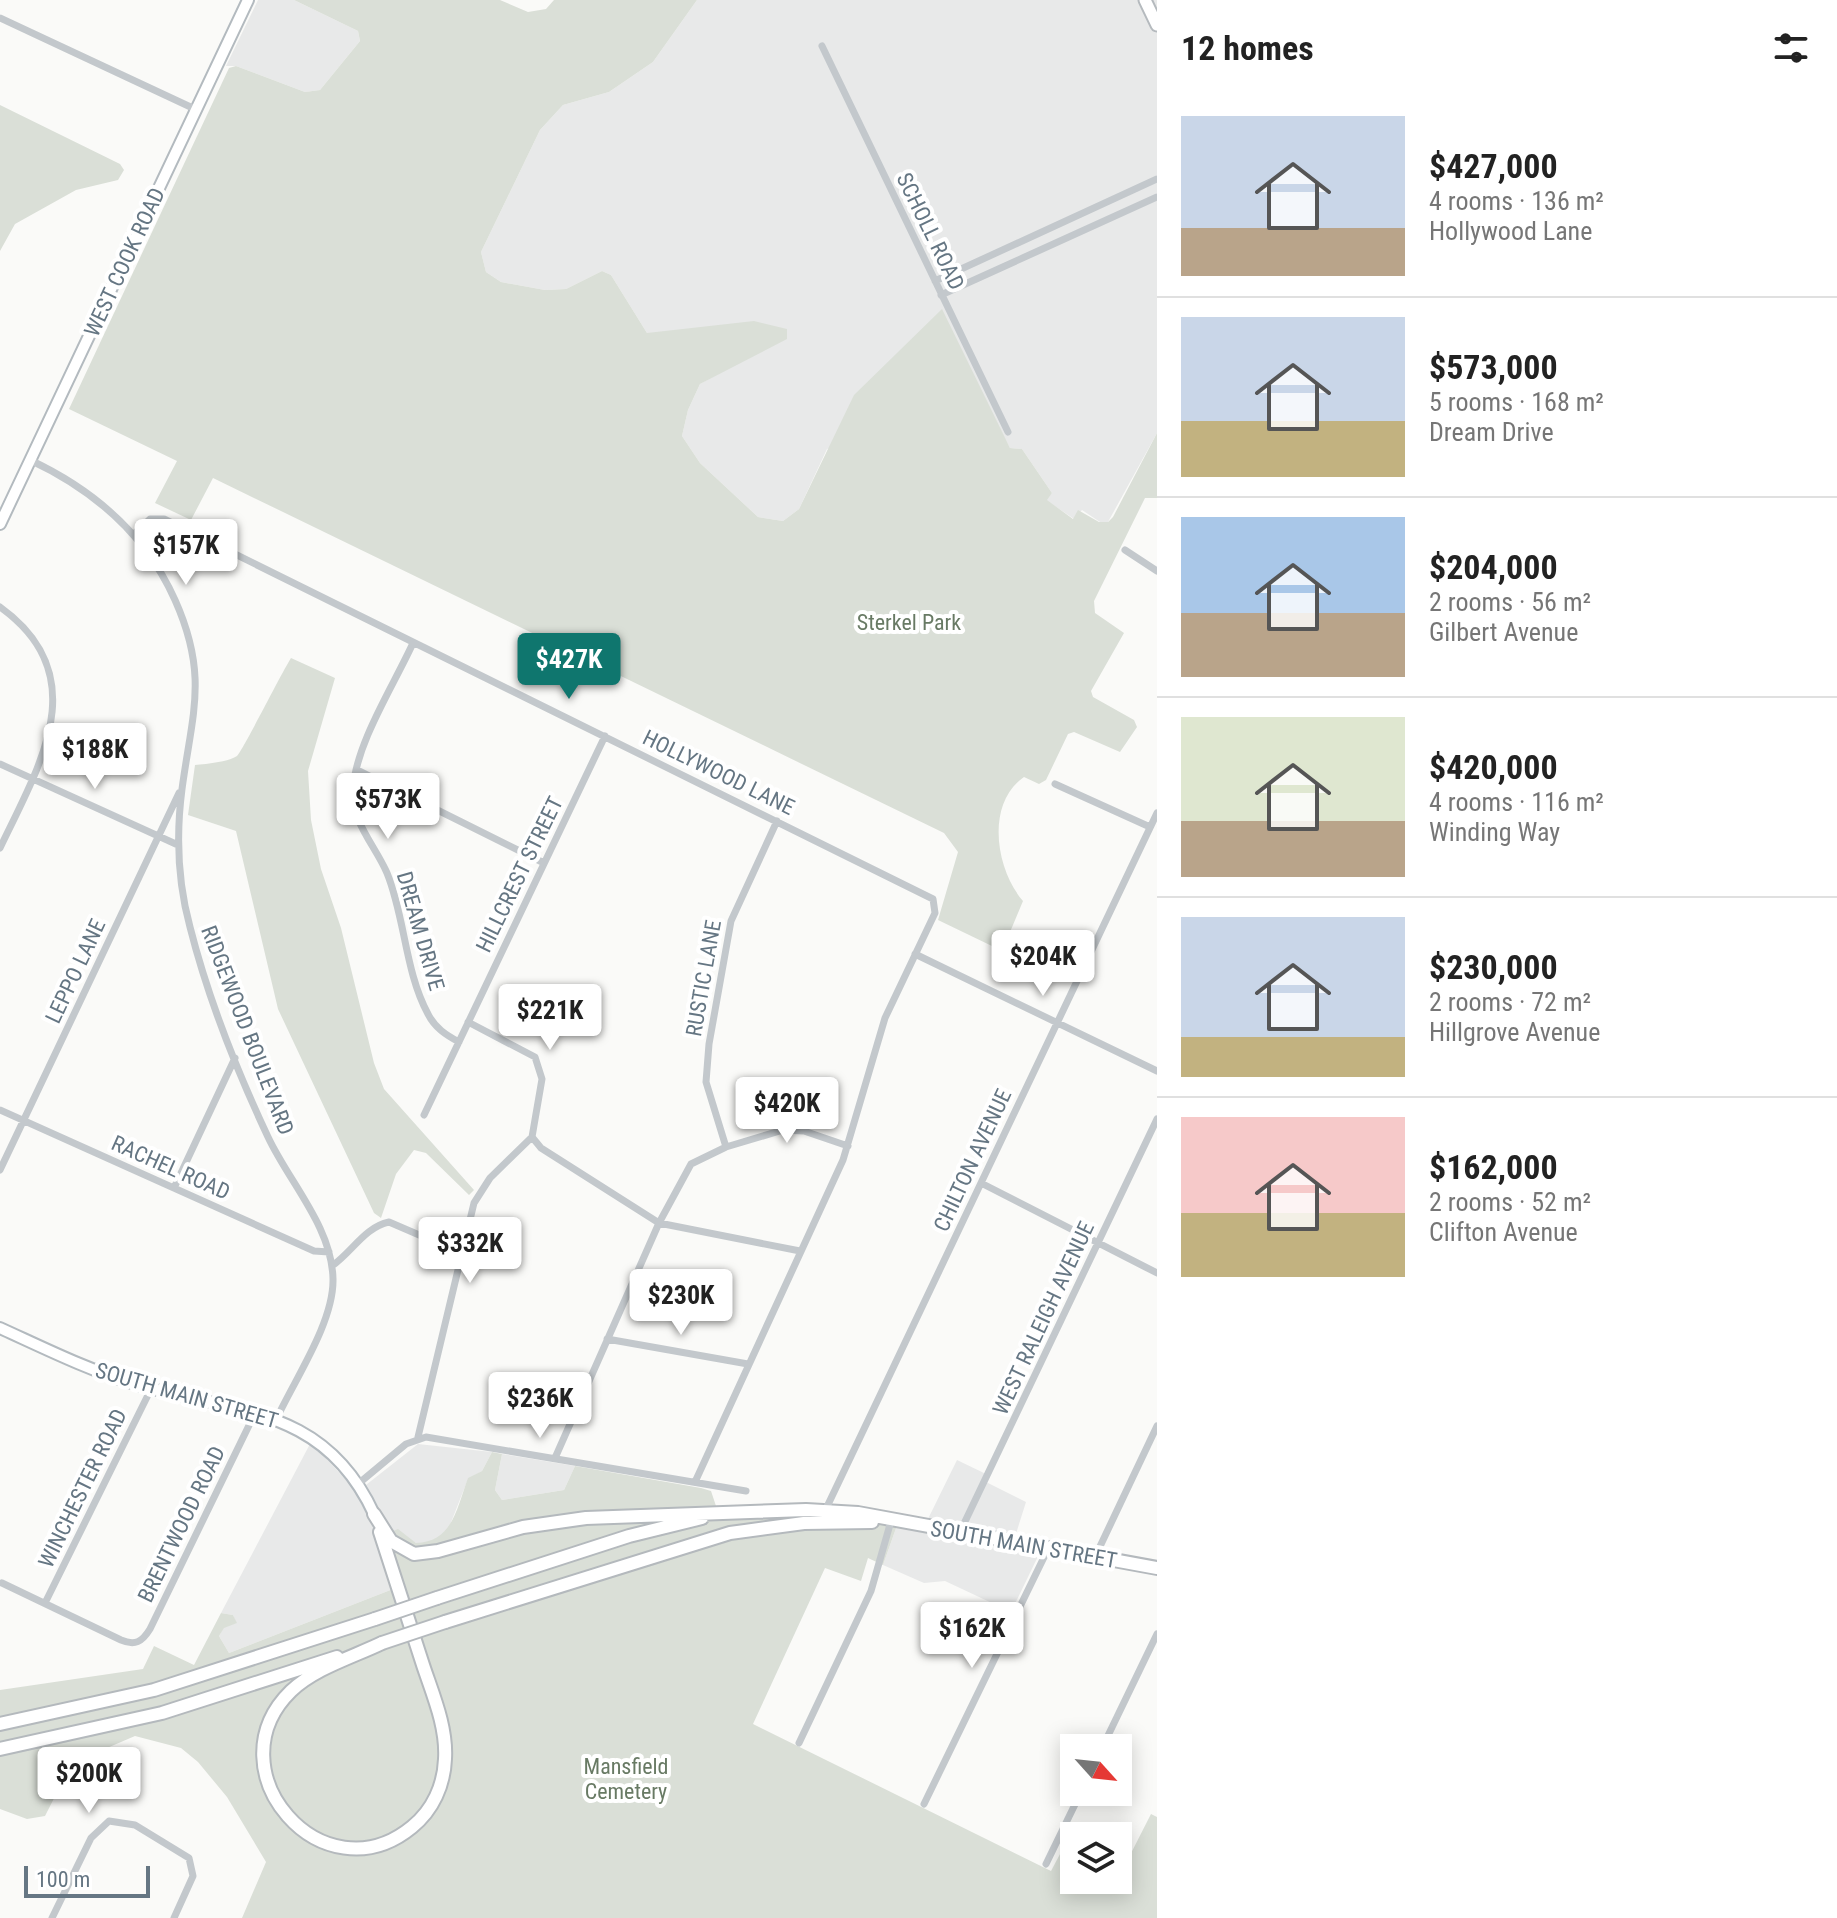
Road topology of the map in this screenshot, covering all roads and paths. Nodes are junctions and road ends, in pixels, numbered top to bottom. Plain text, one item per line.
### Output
1 (248, 0) edge
2 (1145, 0) edge
3 (0, 18) edge
4 (1157, 25) edge
5 (822, 46) dead end
6 (197, 110) junction
7 (1157, 179) edge
8 (1157, 197) edge
9 (935, 281) junction
10 (941, 295) junction
11 (1008, 432) dead end
12 (30, 460) junction
13 (0, 524) edge
14 (134, 534) junction
15 (1125, 550) dead end
16 (1157, 571) edge
17 (0, 607) edge
18 (413, 643) junction
19 (605, 736) junction
20 (0, 764) edge
21 (357, 770) junction
22 (33, 780) junction
23 (1055, 784) dead end
24 (182, 787) junction
25 (1157, 813) edge
26 (777, 821) junction
27 (1150, 827) junction
28 (158, 838) junction
29 (178, 845) junction
30 (0, 848) edge
31 (544, 863) junction
32 (915, 954) junction
33 (468, 1022) junction
34 (1057, 1023) junction
35 (459, 1042) junction
36 (235, 1058) junction
37 (1157, 1071) edge
38 (0, 1110) edge
39 (424, 1115) dead end
40 (1157, 1119) edge
41 (23, 1121) junction
42 (532, 1137) junction
43 (848, 1146) junction
44 (726, 1147) junction
45 (0, 1170) edge
46 (981, 1183) junction
47 (174, 1188) junction
48 (659, 1223) junction
49 (1098, 1243) junction
50 (800, 1251) junction
51 (329, 1252) junction
52 (461, 1253) junction
53 (332, 1266) junction
54 (1157, 1273) edge
55 (0, 1328) edge
56 (607, 1339) junction
57 (748, 1364) junction
58 (151, 1389) junction
59 (256, 1411) junction
60 (277, 1418) junction
61 (1157, 1426) edge
62 (418, 1437) junction
63 (555, 1458) junction
64 (695, 1482) junction
65 (358, 1484) junction
66 (746, 1491) dead end
67 (749, 1512) junction
68 (374, 1514) junction
69 (822, 1517) junction
70 (891, 1521) junction
71 (960, 1532) junction
72 (1048, 1549) junction
73 (1095, 1557) junction
74 (1157, 1568) edge
75 (2, 1583) dead end
76 (45, 1603) junction
77 (1157, 1634) edge
78 (382, 1643) junction
79 (0, 1724) edge
80 (1109, 1734) edge
81 (799, 1743) dead end
82 (0, 1749) edge
83 (924, 1804) dead end
84 (1074, 1806) edge
85 (1046, 1864) dead end
86 (52, 1918) edge
87 (174, 1918) edge

1 - 6 main road, WEST COOK ROAD
2 - 4 main road
3 - 6 street
5 - 9 street, SCHOLL ROAD
6 - 12 main road, WEST COOK ROAD
7 - 9 street
8 - 10 street
9 - 10 street, SCHOLL ROAD
10 - 11 street, SCHOLL ROAD
12 - 13 main road, WEST COOK ROAD
12 - 14 street, RIDGEWOOD BOULEVARD
14 - 18 street, HOLLYWOOD LANE
14 - 24 street, RIDGEWOOD BOULEVARD
15 - 16 street
17 - 22 street
18 - 19 street, HOLLYWOOD LANE
18 - 21 street, DREAM DRIVE
19 - 26 street, HOLLYWOOD LANE
19 - 31 street, HILLCREST STREET
20 - 22 street
21 - 31 street
21 - 35 street, DREAM DRIVE
22 - 28 street
22 - 30 street
23 - 27 street
24 - 28 street, LEPPO LANE
24 - 29 street, RIDGEWOOD BOULEVARD
25 - 27 street, CHILTON AVENUE
26 - 32 street, HOLLYWOOD LANE
26 - 44 street, RUSTIC LANE
27 - 34 street, CHILTON AVENUE
28 - 29 street
28 - 41 street, LEPPO LANE
29 - 36 street, RIDGEWOOD BOULEVARD
31 - 33 street, HILLCREST STREET
32 - 34 street
32 - 43 street
33 - 35 street, HILLCREST STREET
33 - 42 street
34 - 37 street
34 - 46 street, CHILTON AVENUE
35 - 39 street, HILLCREST STREET
36 - 47 street
36 - 51 street, RIDGEWOOD BOULEVARD
38 - 41 street, RACHEL ROAD
40 - 49 street, WEST RALEIGH AVENUE
41 - 45 street, LEPPO LANE
41 - 47 street, RACHEL ROAD
42 - 48 street
42 - 52 street
43 - 44 street
43 - 50 street
44 - 48 street
46 - 49 street
46 - 69 street, CHILTON AVENUE
47 - 51 street, RACHEL ROAD
48 - 50 street
48 - 56 street
49 - 54 street
49 - 71 street, WEST RALEIGH AVENUE
50 - 57 street
51 - 53 street, RIDGEWOOD BOULEVARD
52 - 53 street
52 - 62 street
53 - 60 street, RIDGEWOOD BOULEVARD
55 - 58 main road, SOUTH MAIN STREET
56 - 57 street
56 - 63 street
57 - 64 street
58 - 59 main road, SOUTH MAIN STREET
58 - 76 street, WINCHESTER ROAD
59 - 60 main road, SOUTH MAIN STREET
59 - 76 street, BRENTWOOD ROAD
60 - 65 main road, SOUTH MAIN STREET
61 - 73 street
62 - 63 street
62 - 65 street
63 - 64 street
64 - 66 street
65 - 68 main road, SOUTH MAIN STREET
67 - 68 highway
67 - 69 highway, SOUTH MAIN STREET
67 - 79 highway, bridge
68 - 78 highway
69 - 70 highway, SOUTH MAIN STREET
69 - 78 highway, SOUTH MAIN STREET, bridge
70 - 71 highway, SOUTH MAIN STREET
70 - 81 street
71 - 72 highway, SOUTH MAIN STREET
72 - 73 highway, SOUTH MAIN STREET
72 - 83 street
73 - 74 highway, SOUTH MAIN STREET
75 - 76 street
77 - 80 street
78 - 82 highway
84 - 85 street
86 - 87 street

